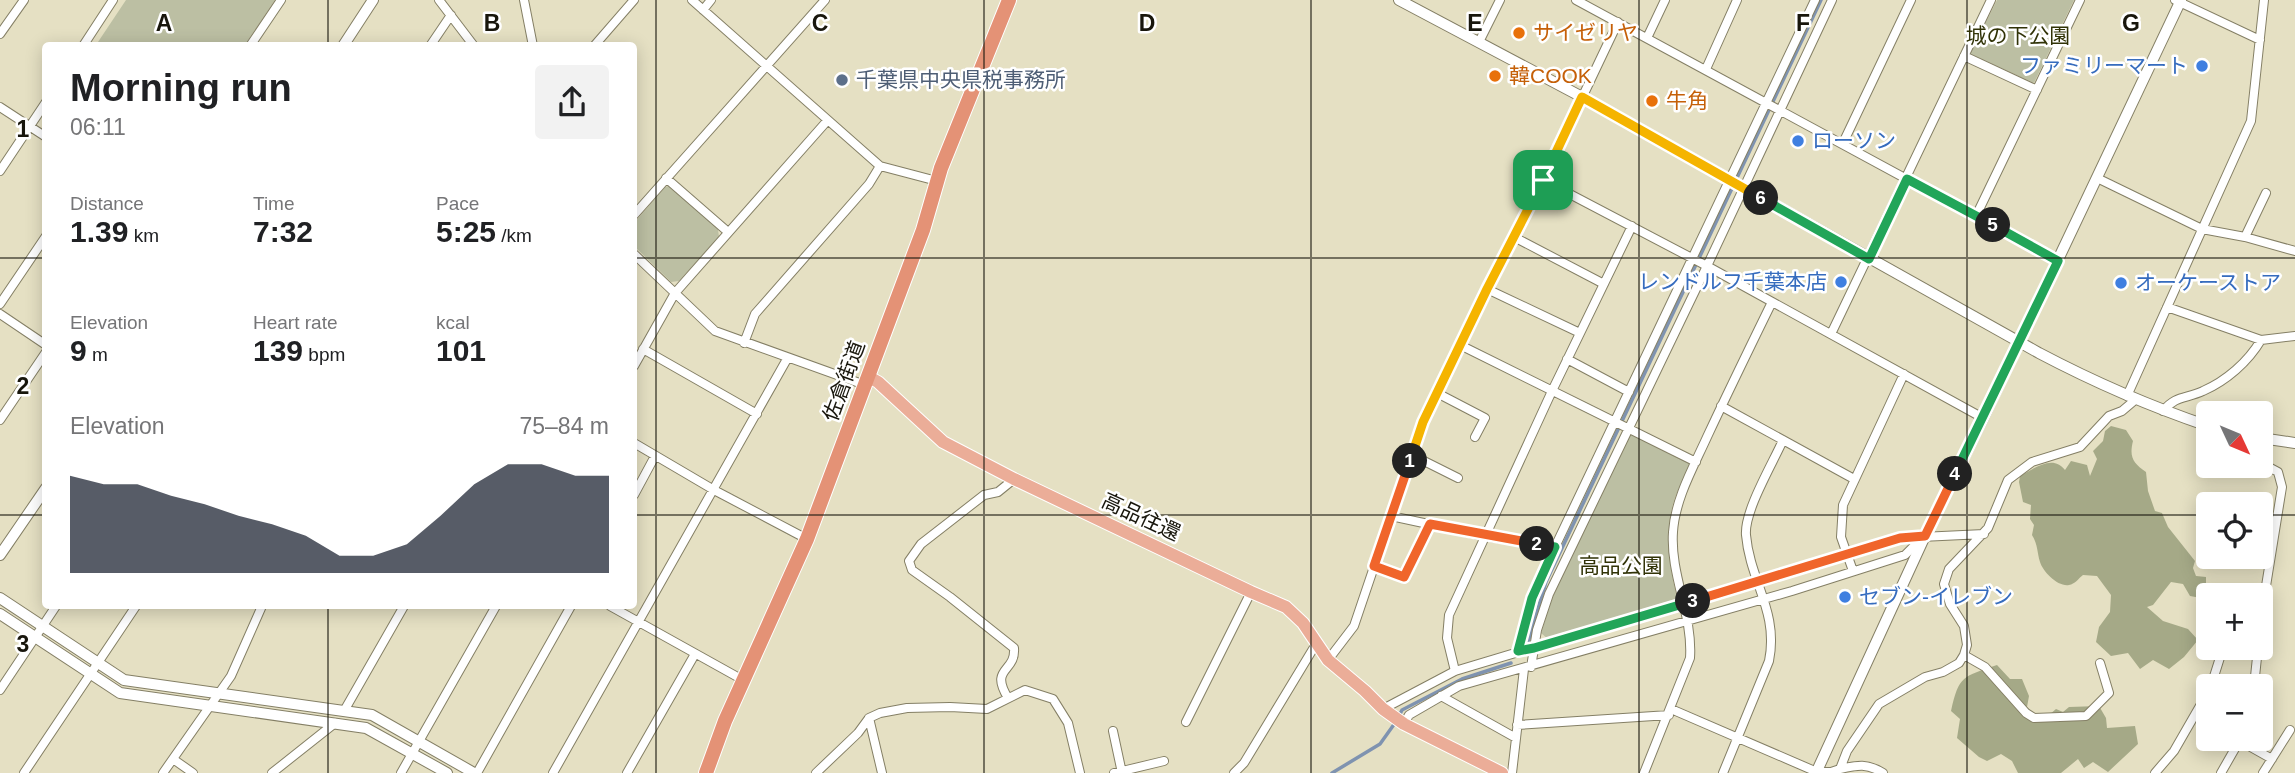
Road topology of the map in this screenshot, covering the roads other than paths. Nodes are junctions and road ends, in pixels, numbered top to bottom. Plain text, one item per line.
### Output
1 (24, 0) edge
2 (113, 0) edge
3 (281, 0) edge
4 (373, 0) edge
5 (439, 0) edge
6 (524, 0) edge
7 (634, 0) edge
8 (692, 0) edge
9 (711, 0) edge
10 (825, 0) edge
11 (1009, 0) edge
12 (1399, 0) edge
13 (1500, 0) edge
14 (1665, 0) edge
15 (1737, 0) edge
16 (1815, 0) edge
17 (1832, 0) edge
18 (1911, 0) edge
19 (1992, 0) edge
20 (2080, 0) edge
21 (2264, 0) edge
22 (1580, 1) edge
23 (2179, 1) edge
24 (703, 10) junction
25 (451, 15) junction
26 (1618, 22) junction
27 (0, 34) edge
28 (1647, 38) junction
29 (2260, 40) junction
30 (86, 42) edge
31 (253, 42) edge
32 (346, 42) edge
33 (433, 42) edge
34 (471, 42) edge
35 (532, 42) edge
36 (597, 42) edge
37 (1479, 42) junction
38 (1964, 56) junction
39 (766, 66) junction
40 (1706, 69) junction
41 (2037, 90) junction
42 (1582, 97) junction
43 (1766, 102) junction
44 (0, 107) edge
45 (42, 108) edge
46 (1781, 111) junction
47 (827, 121) junction
48 (30, 126) junction
49 (42, 134) edge
50 (1843, 143) junction
51 (880, 166) junction
52 (0, 171) edge
53 (666, 178) junction
54 (2097, 178) junction
55 (1907, 179) junction
56 (1543, 180) junction
57 (937, 181) junction
58 (1730, 181) junction
59 (1743, 189) junction
60 (2266, 193) dead end
61 (637, 212) edge
62 (1976, 216) junction
63 (1632, 226) junction
64 (2202, 229) junction
65 (728, 232) junction
66 (1514, 237) junction
67 (2245, 237) junction
68 (42, 242) edge
69 (2295, 251) edge
70 (637, 257) edge
71 (1693, 259) junction
72 (1869, 259) junction
73 (2058, 261) junction
74 (1707, 266) junction
75 (1604, 284) junction
76 (1487, 289) junction
77 (675, 293) junction
78 (1772, 302) junction
79 (0, 304) edge
80 (2167, 307) junction
81 (0, 314) edge
82 (1580, 333) junction
83 (1831, 334) junction
84 (2295, 336) edge
85 (2261, 340) junction
86 (42, 342) edge
87 (2019, 342) junction
88 (744, 343) junction
89 (1460, 345) junction
90 (643, 349) junction
91 (42, 358) edge
92 (787, 359) junction
93 (1567, 359) junction
94 (637, 360) edge
95 (1904, 374) junction
96 (863, 381) junction
97 (1552, 391) junction
98 (1629, 392) junction
99 (1437, 393) junction
100 (2131, 398) junction
101 (1721, 406) junction
102 (2164, 411) junction
103 (757, 414) junction
104 (1983, 418) junction
105 (0, 420) edge
106 (2196, 422) edge
107 (1622, 425) junction
108 (1475, 438) dead end
109 (1783, 440) junction
110 (2273, 440) edge
111 (2295, 443) edge
112 (637, 445) edge
113 (1412, 455) junction
114 (655, 456) junction
115 (1696, 462) junction
116 (2273, 469) edge
117 (1458, 478) dead end
118 (1014, 479) junction
119 (1854, 479) junction
120 (637, 489) edge
121 (714, 490) junction
122 (42, 494) edge
123 (1391, 516) junction
124 (1430, 524) junction
125 (1984, 534) junction
126 (1484, 536) junction
127 (1925, 536) junction
128 (807, 539) junction
129 (1555, 547) junction
130 (0, 555) edge
131 (1846, 555) junction
132 (1374, 566) junction
133 (1853, 571) junction
134 (1757, 582) junction
135 (2266, 583) edge
136 (1251, 593) junction
137 (0, 598) edge
138 (1763, 599) junction
139 (1683, 604) junction
140 (54, 609) edge
141 (134, 609) edge
142 (261, 609) edge
143 (402, 609) edge
144 (494, 609) edge
145 (569, 609) edge
146 (615, 609) edge
147 (0, 614) edge
148 (1687, 621) junction
149 (639, 622) junction
150 (43, 626) junction
151 (36, 637) junction
152 (1316, 644) junction
153 (1534, 648) junction
154 (1518, 651) junction
155 (695, 654) junction
156 (1964, 654) junction
157 (1328, 660) junction
158 (98, 662) junction
159 (2100, 663) dead end
160 (1528, 668) junction
161 (1455, 671) junction
162 (90, 673) junction
163 (743, 680) junction
164 (0, 690) edge
165 (219, 694) junction
166 (1441, 696) junction
167 (1008, 698) junction
168 (211, 705) junction
169 (1382, 709) junction
170 (344, 711) junction
171 (1670, 712) junction
172 (2196, 713) edge
173 (869, 718) junction
174 (1186, 722) dead end
175 (335, 723) junction
176 (1404, 724) junction
177 (1517, 726) junction
178 (2290, 730) dead end
179 (1113, 731) dead end
180 (1516, 738) junction
181 (1737, 738) junction
182 (419, 742) junction
183 (2234, 751) edge
184 (2259, 751) edge
185 (412, 754) junction
186 (173, 759) junction
187 (2272, 759) junction
188 (1164, 761) dead end
189 (1840, 769) junction
190 (1119, 772) edge
191 (24, 773) edge
192 (163, 773) edge
193 (193, 773) edge
194 (272, 773) edge
195 (401, 773) edge
196 (447, 773) edge
197 (475, 773) edge
198 (553, 773) edge
199 (627, 773) edge
200 (706, 773) edge
201 (816, 773) edge
202 (882, 773) edge
203 (1080, 773) edge
204 (1234, 773) edge
205 (1502, 773) edge
206 (1512, 773) edge
207 (1644, 773) edge
208 (1723, 773) edge
209 (1816, 773) edge
210 (1883, 773) edge
211 (2155, 773) edge
212 (2221, 773) edge
213 (2263, 773) edge

1 - 27 street
2 - 30 street
3 - 31 street
4 - 32 street
5 - 25 street
6 - 35 street
7 - 36 street
8 - 24 street
9 - 24 street
10 - 39 street
11 - 57 highway, 佐倉街道
12 - 37 street
13 - 37 street
14 - 28 street
15 - 40 street
16 - 43 street
17 - 46 street
18 - 50 street
19 - 38 street
20 - 41 street
21 - 29 street
22 - 26 street
23 - 29 street
23 - 54 street
24 - 39 street
25 - 33 street
25 - 34 street
26 - 28 street
26 - 42 street
28 - 40 street
29 - 64 street
37 - 42 street
38 - 41 street
38 - 55 street
39 - 47 street
39 - 53 street
40 - 43 street
41 - 62 street
42 - 56 street
42 - 58 street
43 - 46 street
43 - 58 street
44 - 48 street
45 - 48 street
46 - 50 street
46 - 59 street
47 - 51 street
47 - 65 street
48 - 49 street
48 - 52 street
50 - 55 street
51 - 57 street
51 - 88 street
53 - 61 street
53 - 65 street
54 - 64 street
54 - 73 street
55 - 62 street
55 - 72 street
56 - 63 street
56 - 66 street
57 - 96 highway, 佐倉街道
58 - 59 street
58 - 71 street
59 - 72 street
59 - 74 street
60 - 67 street
62 - 73 street
63 - 71 street
63 - 75 street
64 - 67 street
64 - 80 street
65 - 77 street
66 - 75 street
66 - 76 street
67 - 69 street
68 - 79 street
70 - 77 street
71 - 74 street
71 - 98 street
72 - 83 street
72 - 87 street
73 - 87 street
74 - 78 street
74 - 107 street
75 - 82 street
76 - 82 street
76 - 89 street
77 - 88 street
77 - 90 street
78 - 83 street
78 - 101 street
80 - 85 street
80 - 100 street
81 - 86 street
82 - 93 street
83 - 95 street
84 - 85 street
85 - 102 street
87 - 100 street
87 - 104 street
88 - 92 street
89 - 97 street
89 - 99 street
90 - 94 street
90 - 103 street
91 - 105 street
92 - 96 street
92 - 103 street
93 - 97 street
93 - 98 street
95 - 104 street
95 - 119 street
96 - 118 main road, 高品往還
96 - 128 highway, 佐倉街道
97 - 107 street
97 - 126 street
98 - 107 street
99 - 108 street
99 - 113 street
100 - 102 street
100 - 125 street
101 - 109 street
101 - 115 street
102 - 106 street
103 - 121 street
104 - 127 street
107 - 115 street
107 - 129 street
107 - 153 street
109 - 119 street
109 - 134 street
110 - 111 street
112 - 114 street
113 - 117 street
113 - 123 street
114 - 120 street
114 - 121 street
115 - 139 street
116 - 135 street
118 - 136 main road, 高品往還
118 - 167 street
119 - 131 street
121 - 128 street
121 - 149 street
122 - 130 street
123 - 124 street
123 - 132 street
124 - 126 street
124 - 132 street
125 - 127 street
125 - 156 street
126 - 129 street
126 - 161 street
127 - 131 street
127 - 133 street
127 - 209 street
128 - 163 highway, 佐倉街道
129 - 154 street
131 - 133 street
131 - 134 street
132 - 157 street
133 - 138 street
134 - 138 street
134 - 139 street
136 - 152 main road, 高品往還
136 - 174 street
137 - 150 street
138 - 148 street
138 - 181 street
139 - 148 street
139 - 153 street
140 - 150 street
141 - 158 street
142 - 165 street
143 - 170 street
144 - 182 street
145 - 197 street
146 - 149 street
147 - 151 street
148 - 160 street
148 - 171 street
149 - 155 street
149 - 198 street
150 - 151 street
150 - 158 street
151 - 162 street
151 - 164 street
152 - 157 main road, 高品往還
152 - 204 street
153 - 154 street
153 - 160 street
154 - 161 street
155 - 163 street
155 - 199 street
156 - 159 street
156 - 189 street
157 - 169 main road, 高品往還
158 - 162 street
158 - 165 street
160 - 166 street
160 - 177 street
161 - 169 street
162 - 168 street
162 - 191 street
163 - 200 highway, 佐倉街道
165 - 168 street
165 - 170 street
166 - 176 street
166 - 180 street
167 - 173 street
167 - 203 street
168 - 175 street
168 - 186 street
169 - 176 main road
170 - 182 street
171 - 177 street
171 - 181 street
171 - 207 street
172 - 211 street
173 - 201 street
173 - 202 street
175 - 185 street
175 - 194 street
176 - 205 main road
177 - 180 street
178 - 187 street
179 - 190 street
180 - 206 street
181 - 208 street
181 - 209 street
182 - 185 street
182 - 197 street
183 - 212 street
184 - 187 street
185 - 195 street
185 - 196 street
186 - 192 street
186 - 193 street
187 - 213 street
188 - 190 street
189 - 209 street
189 - 210 street

